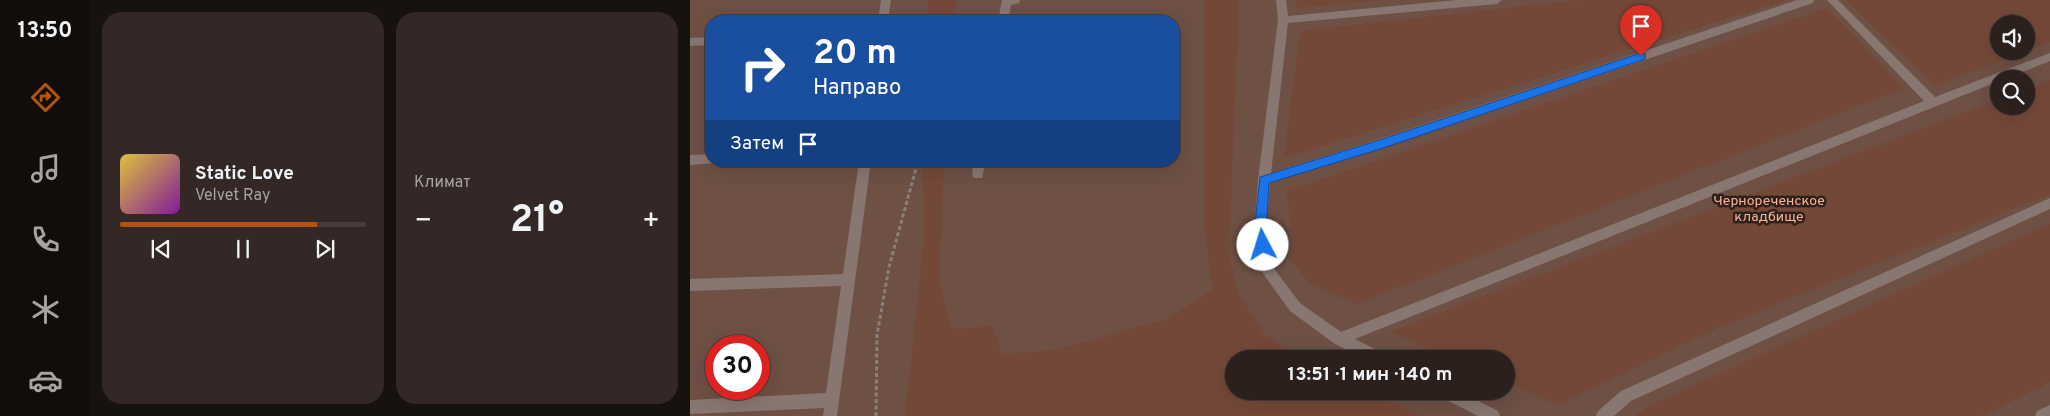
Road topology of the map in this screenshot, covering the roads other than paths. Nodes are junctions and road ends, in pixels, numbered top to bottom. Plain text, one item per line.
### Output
1 (886, 0) edge
2 (1015, 0) edge
3 (1281, 0) edge
4 (1497, 0) edge
5 (1809, 0) edge
6 (1832, 0) edge
7 (884, 15) edge
8 (1004, 15) edge
9 (1283, 20) junction
10 (705, 41) edge
11 (690, 42) edge
12 (2050, 57) edge
13 (1933, 102) junction
14 (705, 159) edge
15 (690, 160) edge
16 (864, 167) edge
17 (1264, 180) junction
18 (2050, 204) edge
19 (849, 280) junction
20 (690, 285) edge
21 (1340, 338) junction
22 (1363, 350) edge
23 (833, 400) junction
24 (1462, 400) edge
25 (690, 407) edge
26 (2050, 412) edge
27 (830, 416) edge
28 (1493, 416) edge
29 (1603, 416) edge
30 (2042, 416) edge

1 - 7 street
2 - 8 street
3 - 9 street
4 - 9 street
5 - 17 street
6 - 13 street
9 - 17 street
10 - 11 street
12 - 13 street
13 - 21 street
14 - 15 street
16 - 19 street
17 - 21 street
18 - 29 street
19 - 20 street
19 - 23 street
21 - 22 street
23 - 25 street
23 - 27 street
24 - 28 street
26 - 30 street

